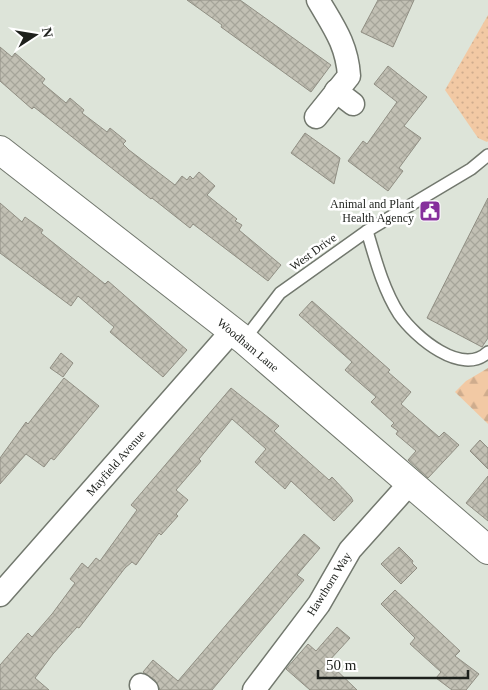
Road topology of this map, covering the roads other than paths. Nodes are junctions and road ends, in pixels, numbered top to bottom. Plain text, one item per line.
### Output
1 (318, 0) edge
2 (316, 117) dead end
3 (0, 150) edge
4 (488, 155) edge
5 (367, 231) junction
6 (238, 335) junction
7 (488, 352) edge
8 (410, 484) junction
9 (488, 550) edge
10 (0, 595) edge
11 (254, 690) edge

1 - 2 street
3 - 6 main road, Woodham Lane
4 - 5 lane, West Drive
5 - 6 lane, West Drive
5 - 7 lane
6 - 8 main road, Woodham Lane
6 - 10 street, Mayfield Avenue
8 - 9 main road, Woodham Lane
8 - 11 street, Hawthorn Way

